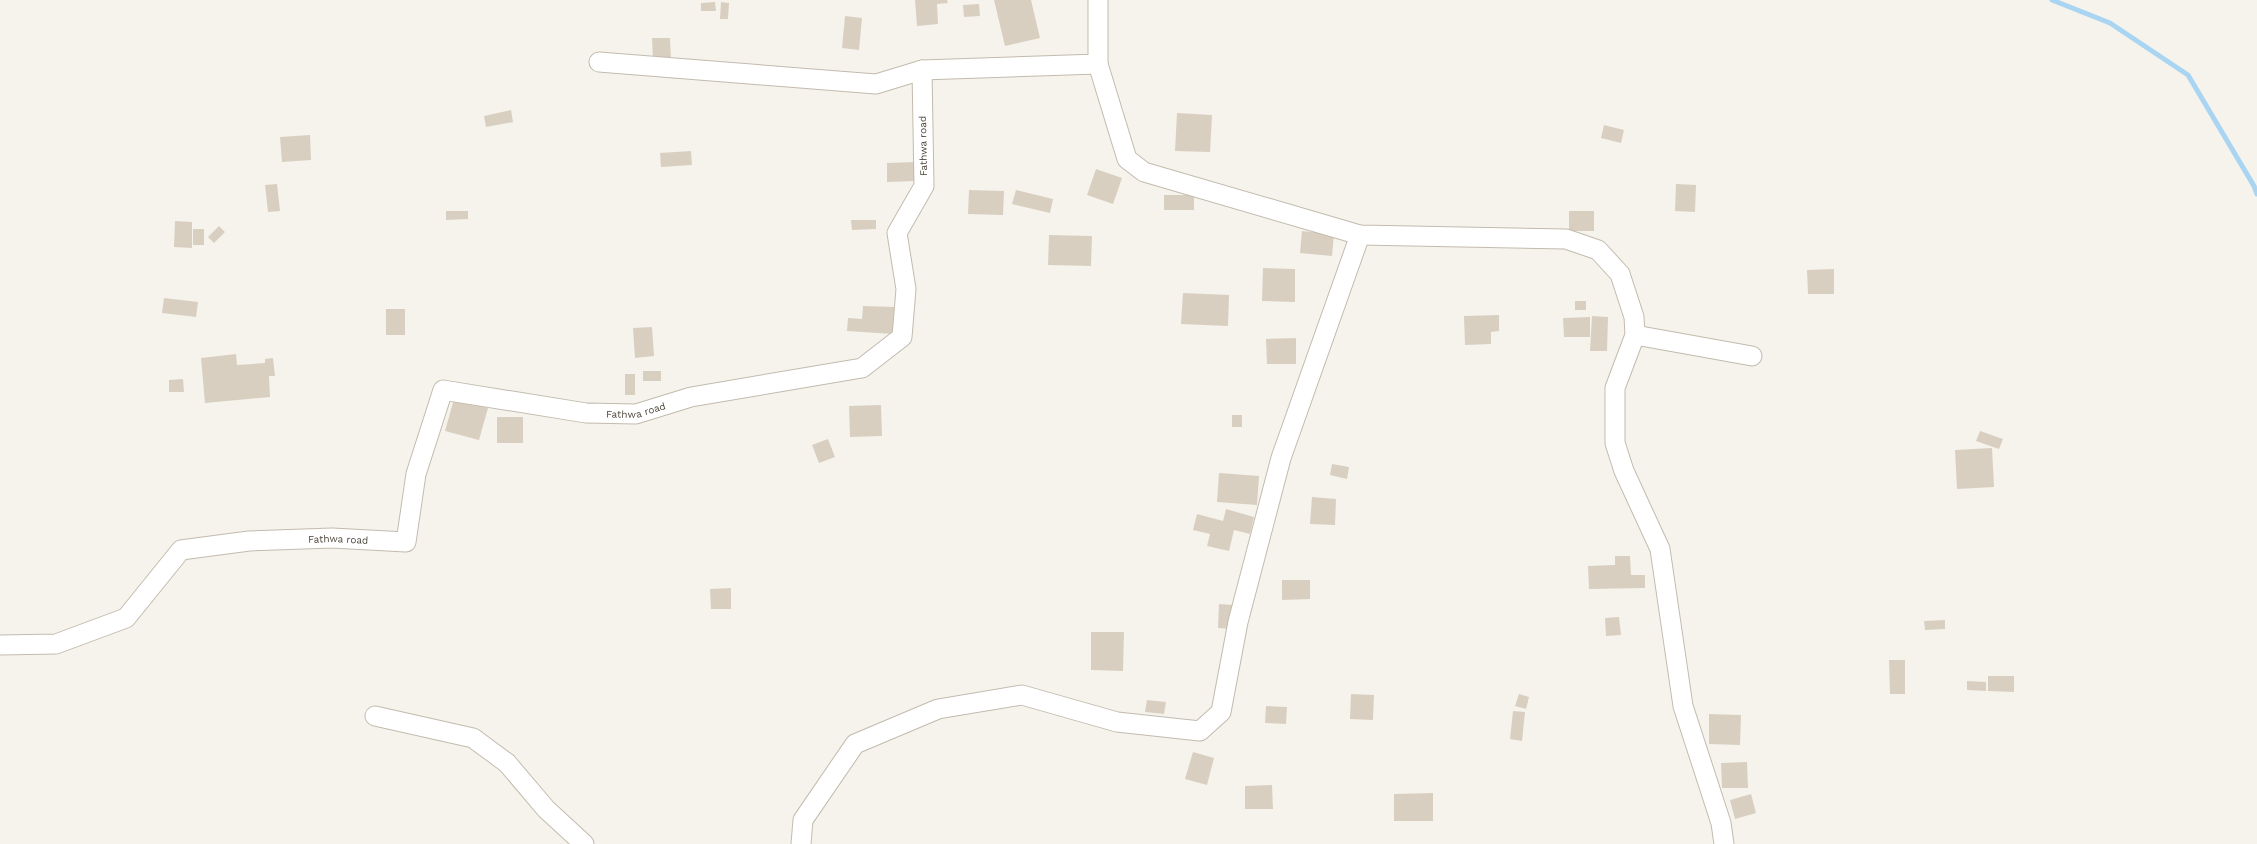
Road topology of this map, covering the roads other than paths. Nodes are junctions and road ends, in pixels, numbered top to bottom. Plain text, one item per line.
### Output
1 (1098, 0) edge
2 (599, 62) dead end
3 (1098, 64) junction
4 (922, 70) junction
5 (1360, 234) junction
6 (1635, 336) junction
7 (1752, 356) dead end
8 (0, 645) edge
9 (375, 716) dead end
10 (584, 844) edge
11 (801, 844) edge
12 (1724, 844) edge

1 - 3 street
2 - 4 street
3 - 4 street
3 - 5 street
4 - 8 street, Fathwa road
5 - 6 street
5 - 11 street
6 - 7 street
6 - 12 street
9 - 10 street

